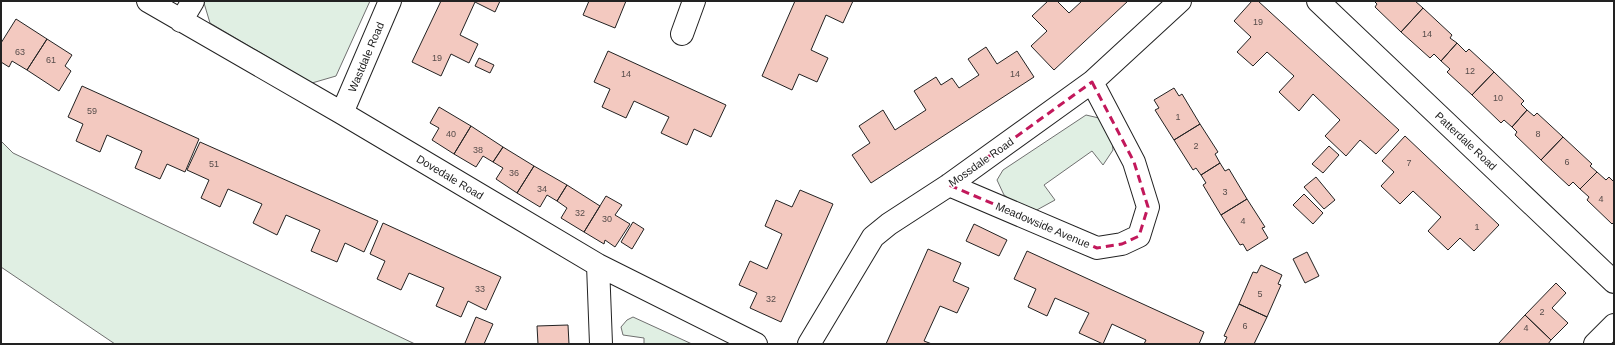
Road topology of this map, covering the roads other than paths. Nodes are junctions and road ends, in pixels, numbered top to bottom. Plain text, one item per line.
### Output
1 (148, 1) edge
2 (193, 1) edge
3 (390, 1) edge
4 (694, 1) edge
5 (1180, 1) edge
6 (1318, 1) edge
7 (181, 20) junction
8 (682, 34) dead end
9 (1092, 82) junction
10 (342, 113) junction
11 (949, 185) junction
12 (598, 265) junction
13 (1614, 282) edge
14 (1614, 325) edge
15 (601, 344) edge
16 (756, 344) edge
17 (809, 344) edge
18 (1595, 344) edge

1 - 7 street, Dovedale Road
2 - 7 street
3 - 10 street, Wastdale Road
4 - 8 street
5 - 9 street, Mossdale Road
6 - 13 street, Patterdale Road
7 - 10 street, Dovedale Road
9 - 11 street, Mossdale Road
9 - 11 street, Meadowside Avenue
10 - 12 street, Dovedale Road
11 - 17 street, Mossdale Road
12 - 15 street
12 - 16 street, Dovedale Road
14 - 18 street

